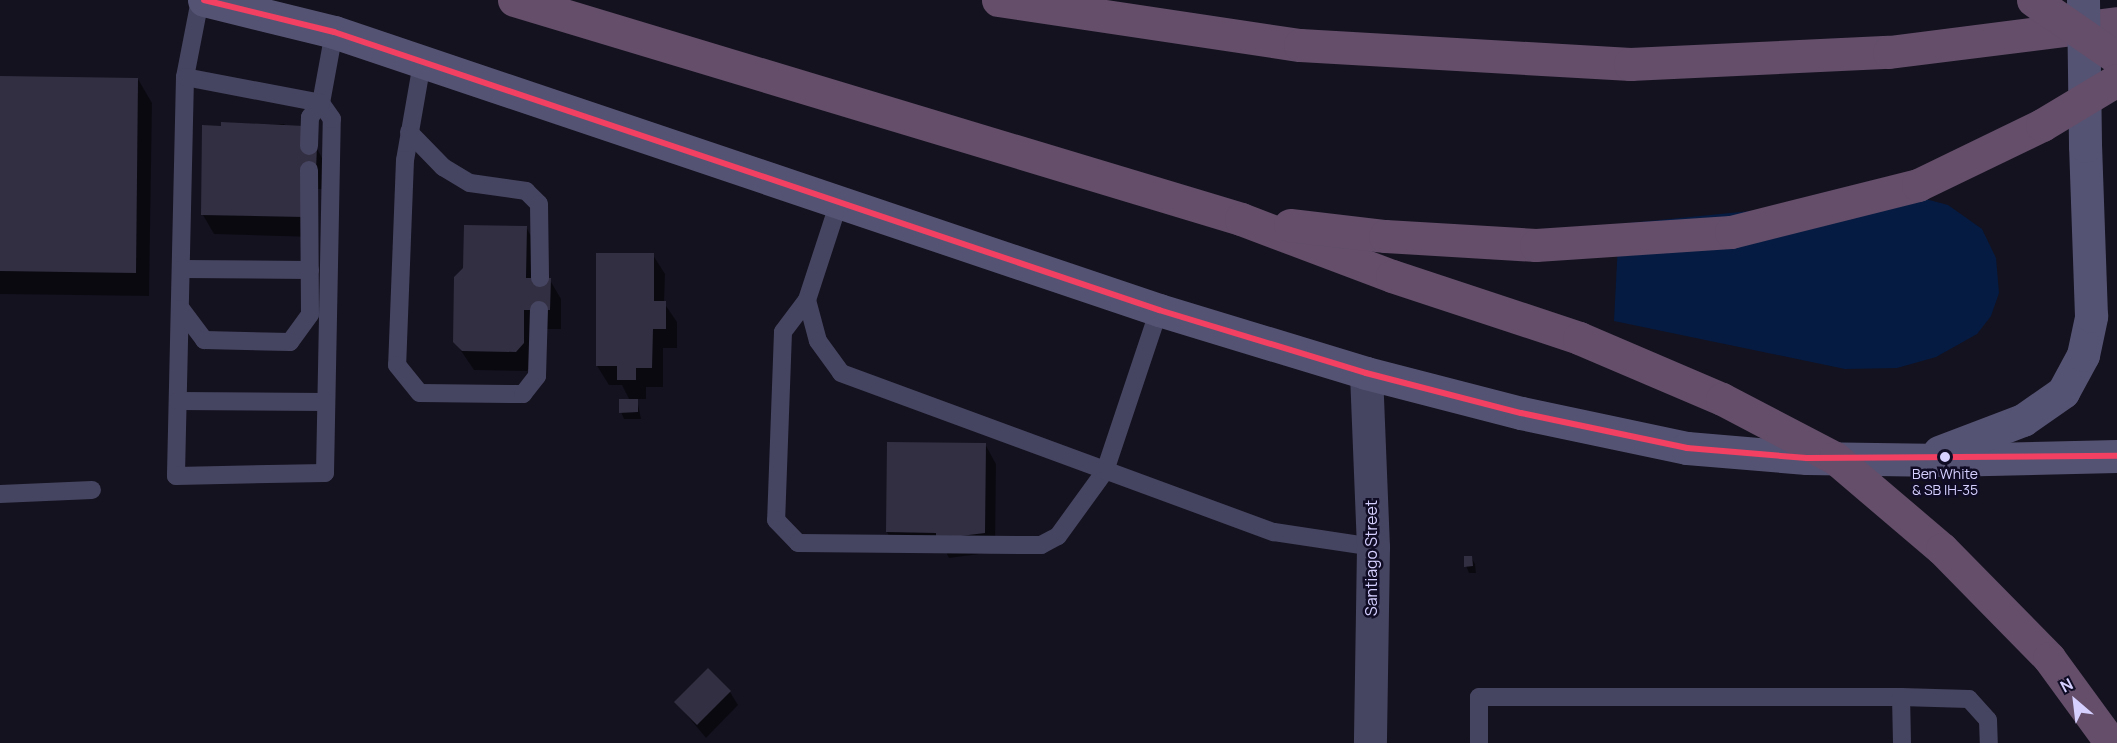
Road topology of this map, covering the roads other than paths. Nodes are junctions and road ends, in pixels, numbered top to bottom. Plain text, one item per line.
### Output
1 (200, 0) edge
2 (204, 0) edge
3 (514, 0) edge
4 (998, 0) edge
5 (2033, 0) edge
6 (2083, 0) edge
7 (2117, 23) edge
8 (334, 32) junction
9 (2117, 58) edge
10 (422, 63) junction
11 (185, 77) junction
12 (2117, 80) edge
13 (321, 103) junction
14 (410, 132) junction
15 (309, 146) dead end
16 (309, 170) dead end
17 (839, 202) junction
18 (1241, 219) junction
19 (182, 269) junction
20 (310, 270) junction
21 (540, 278) dead end
22 (807, 300) junction
23 (182, 309) junction
24 (1159, 309) junction
25 (538, 310) dead end
26 (1366, 372) junction
27 (178, 401) junction
28 (327, 402) junction
29 (2117, 456) edge
30 (1918, 460) junction
31 (1106, 471) junction
32 (92, 490) dead end
33 (0, 494) edge
34 (1373, 547) junction
35 (1901, 698) junction
36 (1370, 743) edge
37 (1479, 743) edge
38 (1902, 743) edge
39 (1989, 743) edge
40 (2111, 743) edge

1 - 11 lane
2 - 8 main road
3 - 18 highway
4 - 7 highway
5 - 9 highway, bridge
6 - 30 main road, bridge
8 - 10 main road
8 - 13 lane
10 - 14 lane
10 - 17 main road
11 - 13 lane
11 - 19 lane
12 - 18 highway, bridge
13 - 15 lane
13 - 28 lane
14 - 21 lane
14 - 25 lane
16 - 20 lane
17 - 22 lane
17 - 24 main road
18 - 40 highway, bridge
19 - 20 lane
19 - 23 lane
20 - 23 lane
22 - 31 lane
22 - 31 lane
23 - 27 lane
24 - 26 main road
24 - 31 lane
26 - 30 main road
26 - 34 street, Santiago Street
27 - 28 lane
27 - 28 lane
29 - 30 main road
31 - 34 lane
32 - 33 lane
34 - 36 street, Santiago Street
35 - 37 lane
35 - 38 lane
35 - 39 lane

